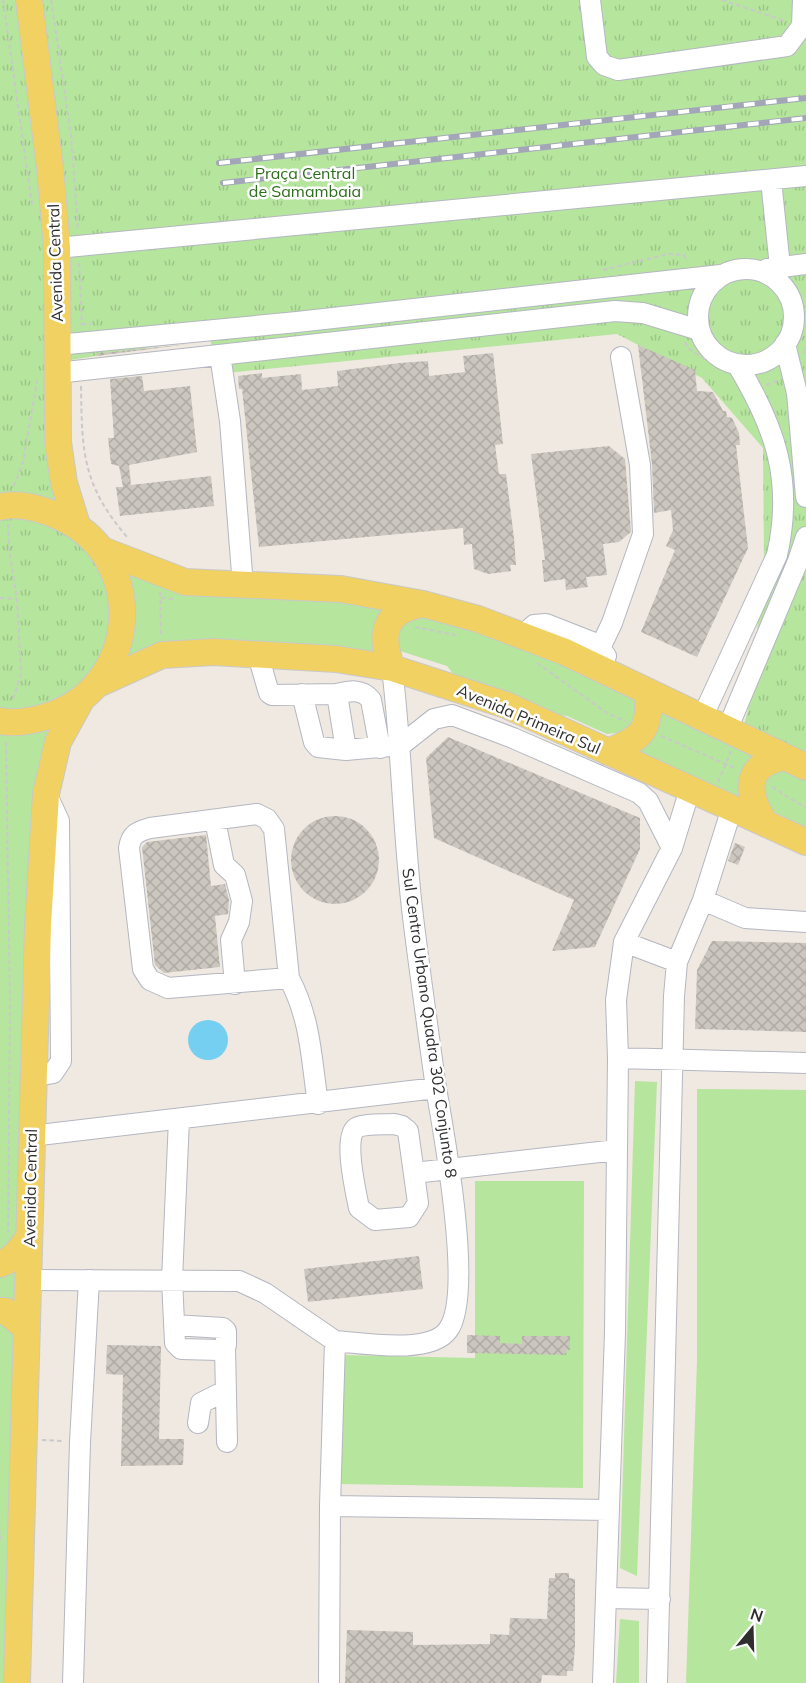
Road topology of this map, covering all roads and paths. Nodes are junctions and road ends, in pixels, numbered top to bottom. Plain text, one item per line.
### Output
1 (3, 0) edge
2 (29, 0) edge
3 (51, 0) edge
4 (590, 0) edge
5 (722, 0) edge
6 (803, 0) edge
7 (802, 26) junction
8 (806, 176) edge
9 (771, 180) junction
10 (33, 207) dead end
11 (68, 246) junction
12 (806, 264) edge
13 (780, 267) junction
14 (758, 270) junction
15 (722, 275) junction
16 (800, 306) edge
17 (699, 330) junction
18 (70, 344) junction
19 (785, 344) junction
20 (220, 355) junction
21 (621, 357) dead end
22 (737, 364) junction
23 (59, 373) junction
24 (806, 497) edge
25 (4, 506) edge
26 (77, 525) junction
27 (806, 537) edge
28 (135, 544) dead end
29 (102, 550) junction
30 (160, 586) junction
31 (243, 586) junction
32 (0, 598) edge
33 (17, 599) junction
34 (180, 600) dead end
35 (423, 603) junction
36 (390, 621) junction
37 (522, 636) junction
38 (471, 638) dead end
39 (600, 648) junction
40 (162, 655) junction
41 (258, 655) junction
42 (534, 661) dead end
43 (392, 668) junction
44 (624, 680) junction
45 (90, 692) junction
46 (648, 692) junction
47 (303, 694) junction
48 (337, 694) junction
49 (491, 700) junction
50 (702, 718) junction
51 (3, 721) edge
52 (645, 730) junction
53 (727, 730) junction
54 (513, 738) junction
55 (401, 745) junction
56 (380, 748) junction
57 (346, 750) junction
58 (608, 752) junction
59 (795, 762) edge
60 (754, 776) junction
61 (665, 777) junction
62 (690, 789) junction
63 (639, 793) junction
64 (732, 808) junction
65 (806, 808) edge
66 (215, 820) junction
67 (766, 824) junction
68 (806, 842) edge
69 (672, 848) junction
70 (703, 900) junction
71 (806, 922) edge
72 (624, 942) junction
73 (677, 962) junction
74 (289, 978) junction
75 (235, 984) junction
76 (618, 1059) junction
77 (672, 1060) junction
78 (806, 1063) edge
79 (436, 1088) junction
80 (318, 1104) junction
81 (179, 1119) junction
82 (31, 1136) junction
83 (617, 1150) junction
84 (450, 1167) junction
85 (414, 1173) junction
86 (29, 1237) junction
87 (4, 1263) edge
88 (28, 1280) junction
89 (88, 1280) junction
90 (172, 1280) junction
91 (0, 1311) edge
92 (27, 1329) junction
93 (334, 1341) junction
94 (225, 1391) junction
95 (198, 1423) dead end
96 (227, 1442) dead end
97 (330, 1506) junction
98 (609, 1510) junction
99 (0, 1529) edge
100 (0, 1540) edge
101 (606, 1598) junction
102 (660, 1599) junction
103 (17, 1683) edge
104 (73, 1683) edge
105 (329, 1683) edge
106 (603, 1683) edge
107 (657, 1683) edge

1 - 10 path
2 - 11 main road, Avenida Central
3 - 11 path
4 - 7 street
5 - 7 path
6 - 7 street
8 - 9 street
9 - 11 street
9 - 13 street
11 - 18 main road, Avenida Central
11 - 18 path
12 - 13 street
13 - 14 street
14 - 15 street
14 - 16 street
15 - 17 street
15 - 18 street
16 - 19 street
17 - 20 street
17 - 22 street
18 - 23 main road, Avenida Central
19 - 22 street
19 - 24 street
20 - 23 street
20 - 31 street
21 - 39 street
22 - 50 street
23 - 25 path
23 - 26 main road, Avenida Central
23 - 28 path
25 - 26 main road
25 - 33 path
26 - 29 main road
27 - 53 street
29 - 30 main road
29 - 45 main road, Avenida Central
30 - 31 main road
30 - 34 path
30 - 40 path
31 - 35 main road
32 - 33 path
33 - 51 path
35 - 36 main road
35 - 37 main road
36 - 38 path
36 - 43 main road
37 - 39 street
37 - 44 main road
39 - 44 street
40 - 41 main road, Avenida Primeira Sul
40 - 45 main road, Avenida Primeira Sul
41 - 43 main road, Avenida Primeira Sul
41 - 47 street
42 - 52 path
43 - 49 main road, Avenida Primeira Sul
43 - 55 street, Sul Centro Urbano Quadra 302 Conjunto 8
44 - 46 main road
45 - 51 main road, Avenida Primeira Sul
45 - 82 main road, Avenida Central
46 - 50 main road
46 - 52 main road
47 - 48 street
47 - 57 street
48 - 56 street
48 - 57 street
49 - 54 street
49 - 58 main road, Avenida Primeira Sul
50 - 53 main road
51 - 87 path
52 - 58 main road
52 - 60 path
53 - 59 main road
54 - 55 street
54 - 63 street
55 - 56 street
55 - 79 street, Sul Centro Urbano Quadra 302 Conjunto 8
56 - 57 street
58 - 61 main road, Avenida Primeira Sul
59 - 60 main road
60 - 65 path
60 - 67 main road
61 - 62 main road, Avenida Primeira Sul
61 - 63 street
62 - 64 main road, Avenida Primeira Sul
62 - 69 street
63 - 69 street
64 - 67 main road, Avenida Primeira Sul
64 - 70 street
66 - 74 street
66 - 75 street
66 - 75 street
67 - 68 main road, Avenida Primeira Sul
69 - 72 street
70 - 71 street
70 - 73 street
72 - 73 street
72 - 76 street
73 - 77 street
74 - 75 street
74 - 80 street
76 - 77 street
76 - 83 street
77 - 78 street
77 - 102 street
79 - 80 street
79 - 84 street, Sul Centro Urbano Quadra 302 Conjunto 8
80 - 81 street
81 - 82 street
81 - 90 street
82 - 86 main road, Avenida Central
83 - 84 street
83 - 98 street
84 - 85 street
84 - 93 street, Sul Centro Urbano Quadra 302 Conjunto 8
85 - 85 street
86 - 87 main road
86 - 88 main road, Avenida Central
88 - 89 street
88 - 92 main road, Avenida Central
89 - 90 street
89 - 104 street
90 - 93 street
90 - 94 street
91 - 92 main road
92 - 103 main road, Avenida Central
93 - 97 street
94 - 95 street
94 - 96 street
97 - 98 street
97 - 105 street
98 - 101 street
99 - 100 path
101 - 102 street
101 - 106 street
102 - 107 street

